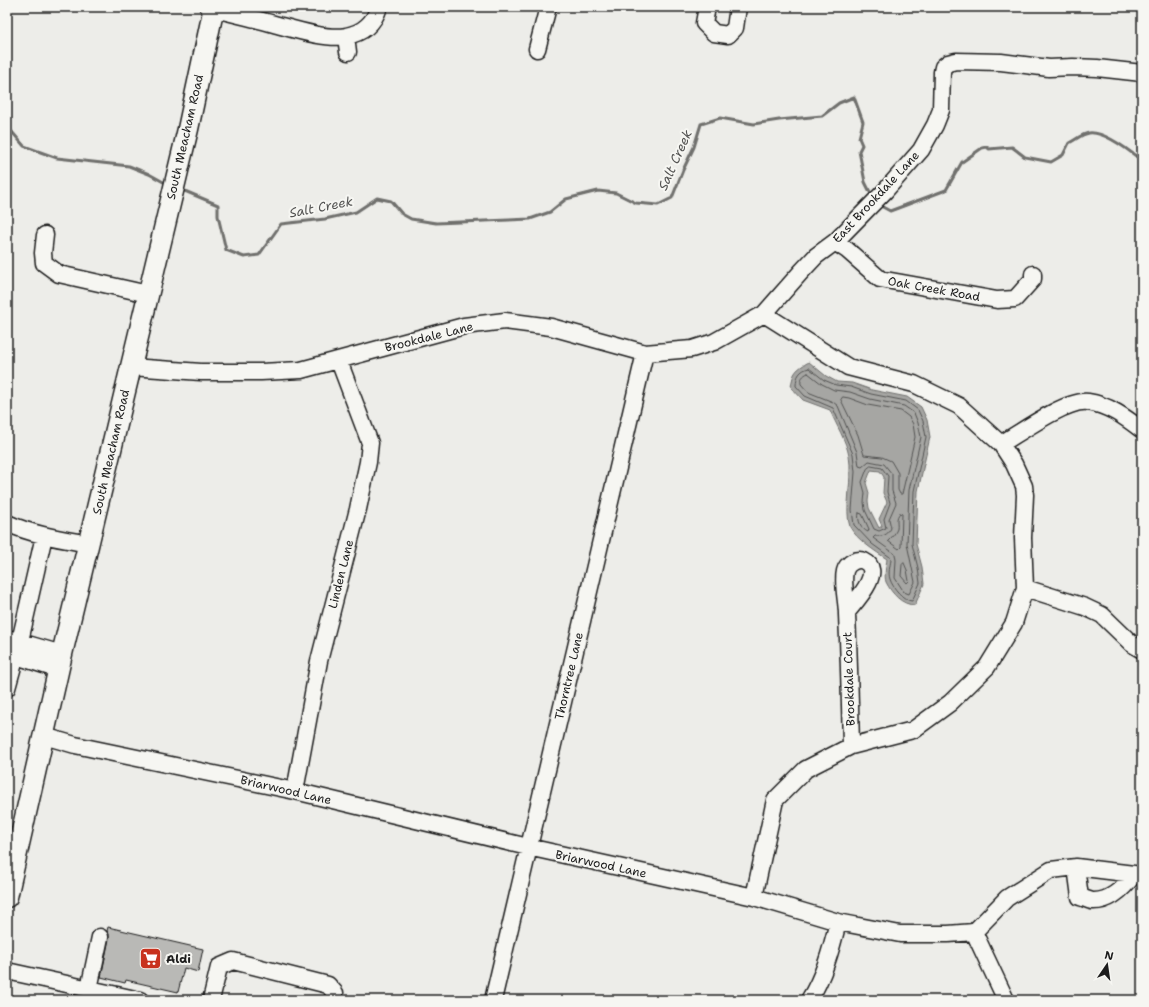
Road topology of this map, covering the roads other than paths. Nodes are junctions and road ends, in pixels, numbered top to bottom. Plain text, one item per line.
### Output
1 (379, 7) edge
2 (548, 7) edge
3 (707, 7) edge
4 (738, 7) edge
5 (212, 8) edge
6 (346, 36) junction
7 (537, 49) dead end
8 (348, 52) dead end
9 (1142, 74) edge
10 (45, 235) dead end
11 (835, 242) junction
12 (1033, 274) dead end
13 (148, 294) junction
14 (764, 314) junction
15 (645, 353) junction
16 (339, 361) junction
17 (131, 367) junction
18 (1142, 430) edge
19 (1001, 444) junction
20 (7, 523) edge
21 (44, 536) junction
22 (89, 544) junction
23 (1025, 588) junction
24 (847, 612) dead end
25 (12, 647) edge
26 (1142, 650) edge
27 (61, 662) junction
28 (7, 688) edge
29 (44, 736) junction
30 (851, 746) junction
31 (295, 791) junction
32 (528, 848) junction
33 (1076, 867) junction
34 (1138, 875) edge
35 (7, 897) edge
36 (754, 897) junction
37 (838, 922) junction
38 (974, 932) junction
39 (100, 937) dead end
40 (7, 971) edge
41 (89, 989) junction
42 (107, 996) edge
43 (140, 1000) edge
44 (212, 1000) edge
45 (333, 1000) edge
46 (493, 1000) edge
47 (808, 1000) edge
48 (1006, 1000) edge

1 - 6 street
2 - 7 street
3 - 4 street
5 - 6 street
5 - 13 main road, South Meacham Road
6 - 8 street
9 - 11 street, East Brookdale Lane
10 - 13 street
11 - 12 street, Oak Creek Road
11 - 14 street, East Brookdale Lane
13 - 17 main road, South Meacham Road
14 - 15 street, Brookdale Lane
14 - 19 street
15 - 16 street, Brookdale Lane
15 - 32 street, Thorntree Lane
16 - 17 street, Brookdale Lane
16 - 31 street, Linden Lane
17 - 22 main road, South Meacham Road
18 - 19 street
19 - 23 street
20 - 21 street
21 - 22 street
21 - 25 street
22 - 27 main road, South Meacham Road
23 - 26 street
23 - 30 street
24 - 30 street, Brookdale Court
25 - 27 street
25 - 28 street
27 - 29 main road, South Meacham Road
29 - 31 street, Briarwood Lane
29 - 35 main road, South Meacham Road
30 - 36 street
31 - 32 street, Briarwood Lane
32 - 36 street, Briarwood Lane
32 - 46 street, Thorntree Lane
33 - 34 street
33 - 34 street
33 - 38 street
36 - 37 street, Briarwood Lane
37 - 38 street, Briarwood Lane
37 - 47 street
38 - 48 street
39 - 41 street
40 - 41 street
41 - 42 street
42 - 43 street
44 - 45 street

